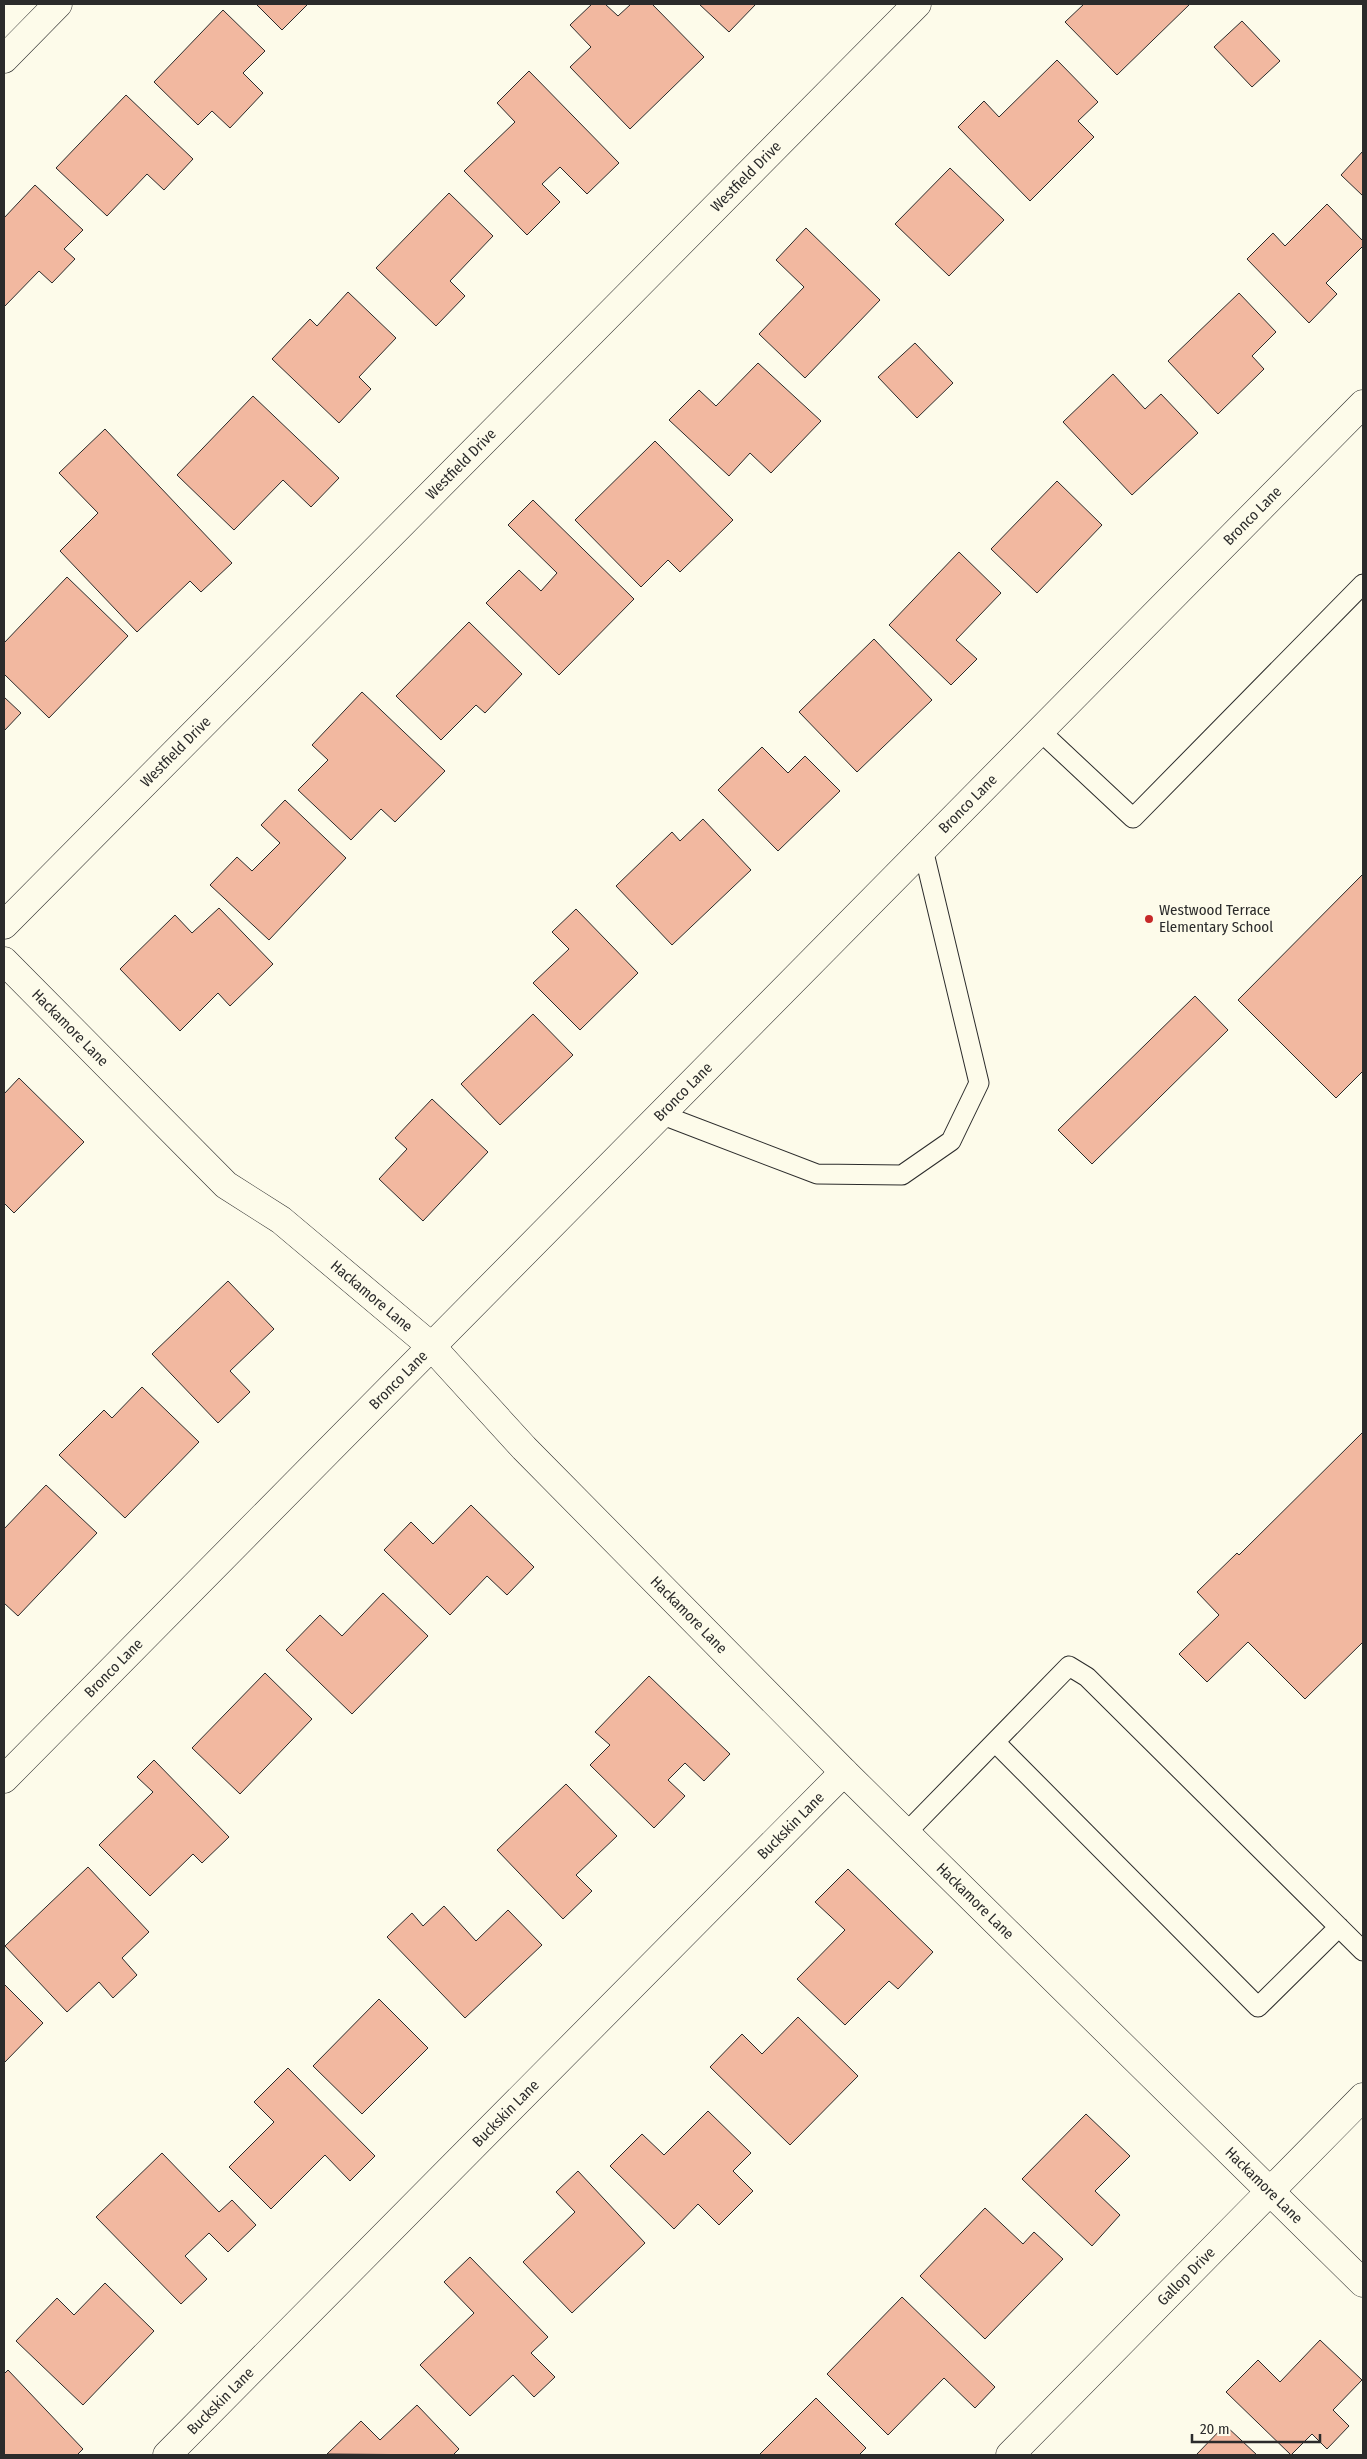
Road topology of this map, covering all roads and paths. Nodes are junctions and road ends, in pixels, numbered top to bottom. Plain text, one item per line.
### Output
1 (58, 4) edge
2 (917, 4) edge
3 (4, 59) edge
4 (1363, 404) edge
5 (1363, 584) edge
6 (1040, 730) junction
7 (923, 849) junction
8 (4, 924) edge
9 (4, 961) edge
10 (660, 1114) junction
11 (431, 1346) junction
12 (995, 1742) junction
13 (844, 1772) junction
14 (4, 1779) edge
15 (906, 1833) junction
16 (1339, 1927) junction
17 (1363, 1951) edge
18 (1363, 2097) edge
19 (1270, 2191) junction
20 (1363, 2283) edge
21 (167, 2455) edge
22 (1010, 2455) edge

1 - 3 street
2 - 8 street, Westfield Drive
4 - 6 street, Bronco Lane
5 - 6 lane
6 - 7 street, Bronco Lane
7 - 10 street, Bronco Lane
7 - 10 lane
9 - 11 street, Hackamore Lane
10 - 11 street, Bronco Lane
11 - 13 street, Hackamore Lane
11 - 14 street, Bronco Lane
12 - 15 lane
12 - 16 lane
12 - 16 lane
13 - 15 street, Hackamore Lane
13 - 21 street, Buckskin Lane
15 - 19 street, Hackamore Lane
16 - 17 lane
18 - 19 street, Gallop Drive
19 - 20 street, Hackamore Lane
19 - 22 street, Gallop Drive

